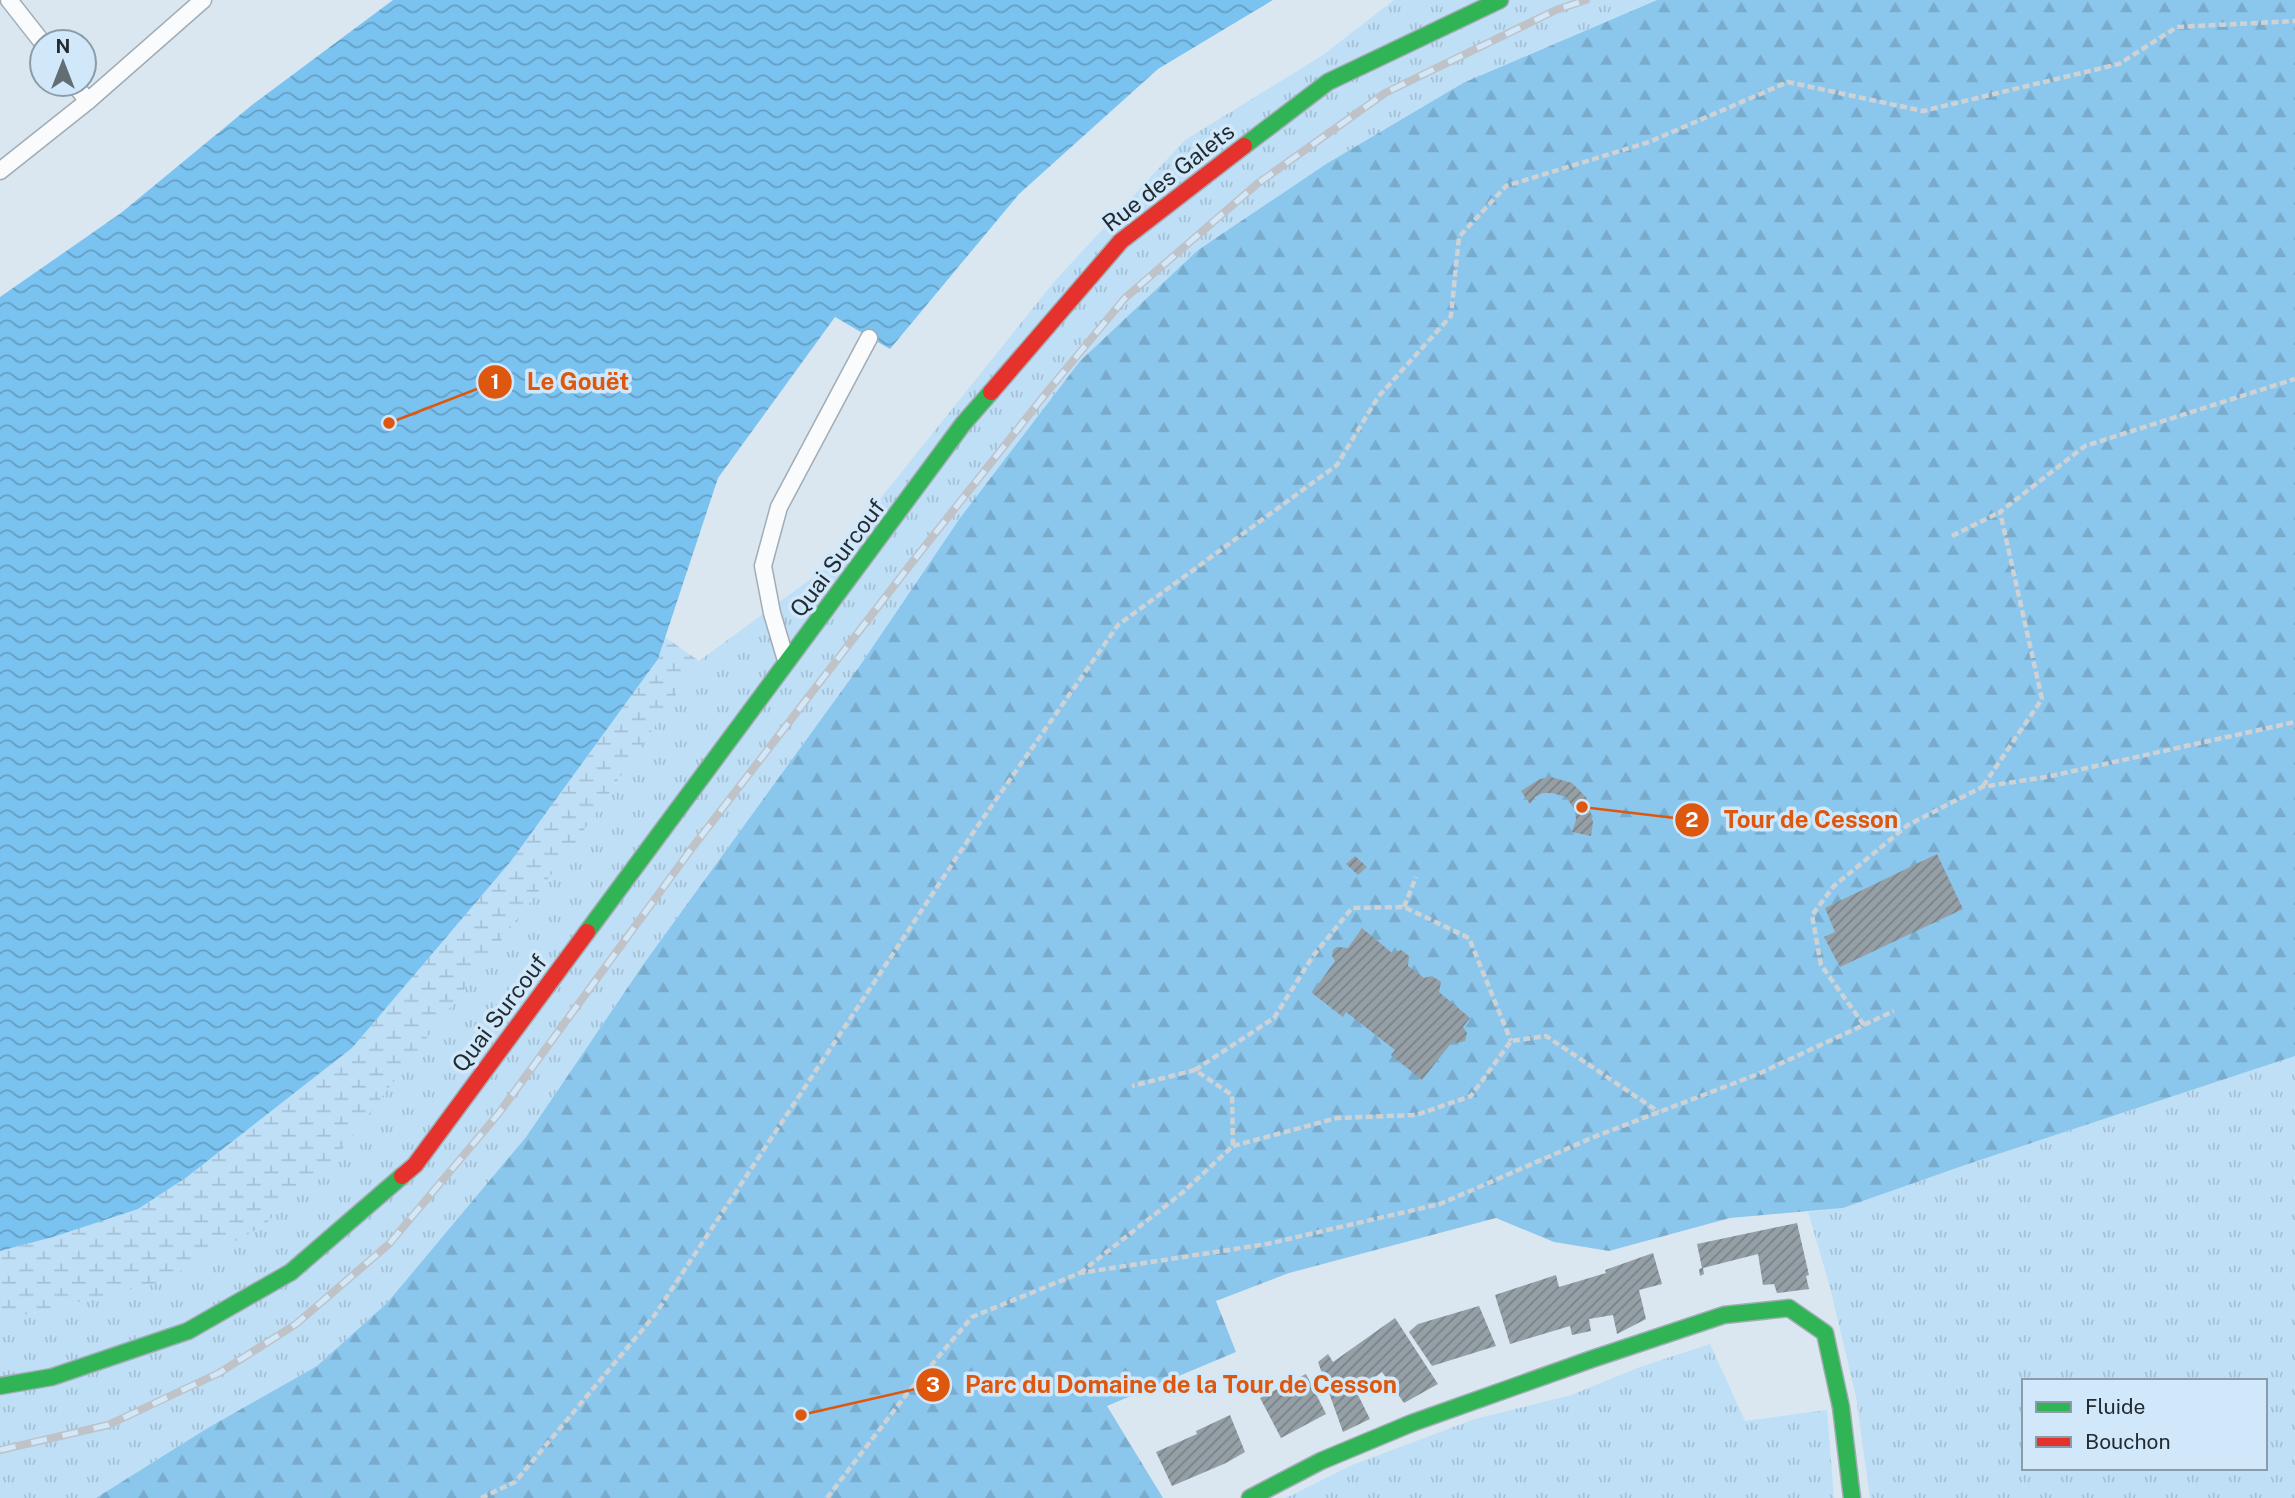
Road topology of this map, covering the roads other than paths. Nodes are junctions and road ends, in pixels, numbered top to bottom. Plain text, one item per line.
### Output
1 (9, 0) edge
2 (202, 0) edge
3 (1500, 0) edge
4 (31, 28) edge
5 (86, 98) edge
6 (88, 101) junction
7 (0, 171) edge
8 (869, 338) dead end
9 (905, 504) joint
10 (787, 663) junction
11 (0, 1386) edge
12 (1251, 1498) edge
13 (1852, 1498) edge

1 - 4 lane
2 - 6 lane
3 - 9 street, Rue des Galets
5 - 6 lane
6 - 7 lane
8 - 10 lane
9 - 10 street, Quai Surcouf
10 - 11 street, Quai Surcouf
12 - 13 street

